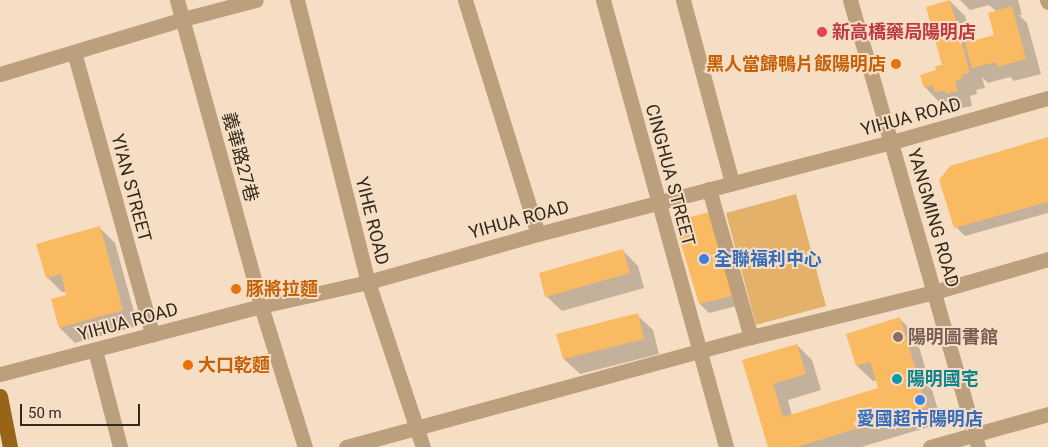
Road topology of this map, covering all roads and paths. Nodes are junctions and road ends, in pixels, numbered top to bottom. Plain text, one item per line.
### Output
1 (177, 0) edge
2 (256, 0) edge
3 (297, 0) edge
4 (465, 0) edge
5 (603, 0) edge
6 (683, 0) edge
7 (850, 0) edge
8 (183, 18) junction
9 (74, 52) junction
10 (0, 74) edge
11 (1048, 98) edge
12 (892, 142) junction
13 (732, 182) junction
14 (709, 189) junction
15 (658, 202) junction
16 (538, 234) junction
17 (1048, 259) edge
18 (368, 282) junction
19 (934, 292) junction
20 (261, 306) junction
21 (152, 334) junction
22 (751, 337) junction
23 (94, 350) junction
24 (700, 352) junction
25 (0, 374) edge
26 (0, 396) edge
27 (1048, 414) edge
28 (418, 428) junction
29 (976, 441) edge
30 (10, 447) edge
31 (120, 447) edge
32 (305, 447) edge
33 (346, 447) edge
34 (423, 447) edge
35 (726, 447) edge
36 (930, 447) edge

1 - 8 street, 義華路27巷
2 - 8 street
3 - 18 street, YIHE ROAD
4 - 16 street
5 - 15 street, CINGHUA STREET
6 - 13 street
7 - 12 street, YANGMING ROAD
8 - 9 street
8 - 20 street, 義華路27巷
9 - 10 street
9 - 21 street, YI'AN STREET
11 - 12 street, YIHUA ROAD
12 - 13 street, YIHUA ROAD
12 - 19 street, YANGMING ROAD
13 - 14 street, YIHUA ROAD
14 - 15 street, YIHUA ROAD
14 - 22 street
15 - 16 street, YIHUA ROAD
15 - 24 street, CINGHUA STREET
16 - 18 street, YIHUA ROAD
17 - 19 street
18 - 20 street, YIHUA ROAD
18 - 28 street, YIHE ROAD
19 - 22 street
19 - 29 street, YANGMING ROAD
20 - 21 street, YIHUA ROAD
20 - 32 street, 義華路27巷
21 - 23 street, YIHUA ROAD
22 - 24 street
23 - 25 street, YIHUA ROAD
23 - 31 street
24 - 28 street
24 - 35 street, CINGHUA STREET
26 - 30 main road
27 - 29 street
28 - 33 street
28 - 34 street, YIHE ROAD
29 - 36 street

